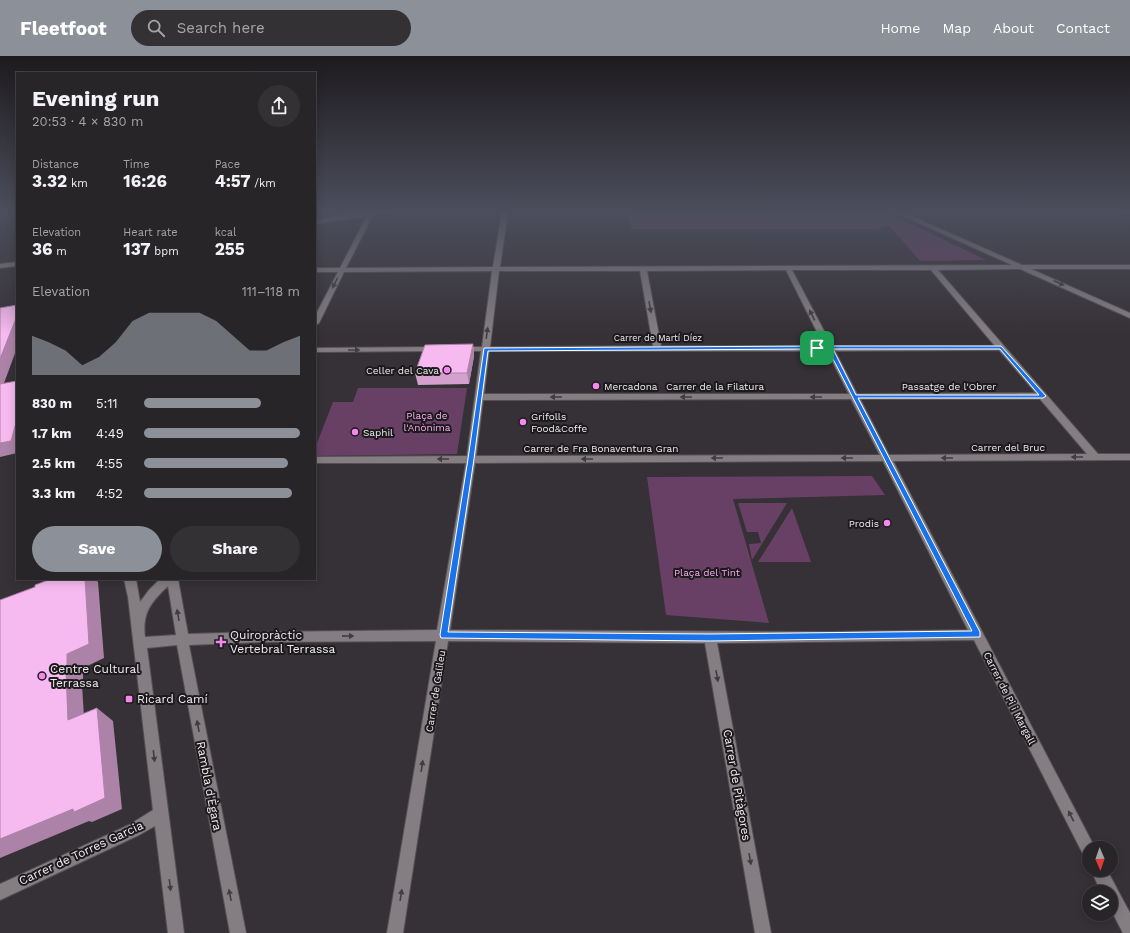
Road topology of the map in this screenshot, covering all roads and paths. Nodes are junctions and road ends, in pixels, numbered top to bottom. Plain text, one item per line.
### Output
1 (351, 252) edge
2 (499, 252) edge
3 (987, 252) edge
4 (16, 264) edge
5 (0, 266) edge
6 (932, 267) junction
7 (1020, 267) junction
8 (1130, 267) edge
9 (643, 268) junction
10 (788, 268) junction
11 (496, 269) junction
12 (316, 270) edge
13 (342, 270) junction
14 (1130, 316) edge
15 (316, 320) edge
16 (657, 348) junction
17 (829, 348) junction
18 (1001, 348) junction
19 (316, 350) edge
20 (485, 350) junction
21 (1043, 396) junction
22 (479, 397) junction
23 (855, 397) junction
24 (1095, 457) junction
25 (1130, 457) edge
26 (886, 458) junction
27 (471, 459) junction
28 (316, 460) edge
29 (130, 580) edge
30 (167, 580) edge
31 (172, 580) edge
32 (137, 627) junction
33 (978, 634) junction
34 (444, 635) junction
35 (183, 638) junction
36 (710, 638) junction
37 (139, 643) junction
38 (162, 814) junction
39 (1084, 841) edge
40 (0, 892) edge
41 (1118, 907) edge
42 (1130, 930) edge
43 (176, 933) edge
44 (238, 933) edge
45 (395, 933) edge
46 (763, 933) edge

1 - 13 street
2 - 11 street, Carrer de Galileu
3 - 7 street
4 - 5 street
6 - 7 street
6 - 10 street
6 - 18 street
7 - 8 street
7 -> 14 street
9 - 10 street
9 - 11 street
9 -> 16 street
17 -> 10 street, Carrer de Pi i Margall
11 - 13 street
20 -> 11 street, Carrer de Galileu
12 - 13 street
13 -> 15 street
16 - 17 street, Carrer de Martí Díez
16 - 20 street, Carrer de Martí Díez
17 - 18 street, Carrer de Martí Díez
17 - 23 street, Carrer de Pi i Margall
18 - 21 street
19 -> 20 street, Carrer de Martí Díez
20 - 22 street, Carrer de Galileu
21 - 23 street, Passatge de l'Obrer
21 - 24 street
23 -> 22 street, Carrer de la Filatura
22 - 27 street, Carrer de Galileu
23 - 26 street, Carrer de Pi i Margall
24 - 25 street, Carrer del Bruc
24 -> 26 street, Carrer del Bruc
26 -> 27 street, Carrer de Fra Bonaventura Gran
26 - 33 street, Carrer de Pi i Margall
27 -> 28 street, Carrer de Fra Bonaventura Gran
27 - 34 street, Carrer de Galileu
29 - 32 street
30 - 32 street
35 -> 31 street, Rambla d'Ègara
32 - 37 street
33 - 36 street
39 -> 33 street, Carrer de Pi i Margall
35 -> 34 street
34 - 36 street
45 -> 34 street, Carrer de Galileu
35 - 37 street
44 -> 35 street, Rambla d'Ègara
36 -> 46 street, Carrer de Pitàgores
37 -> 38 street
38 - 40 street, Carrer de Torres Garcia
38 -> 43 street
41 - 42 street

